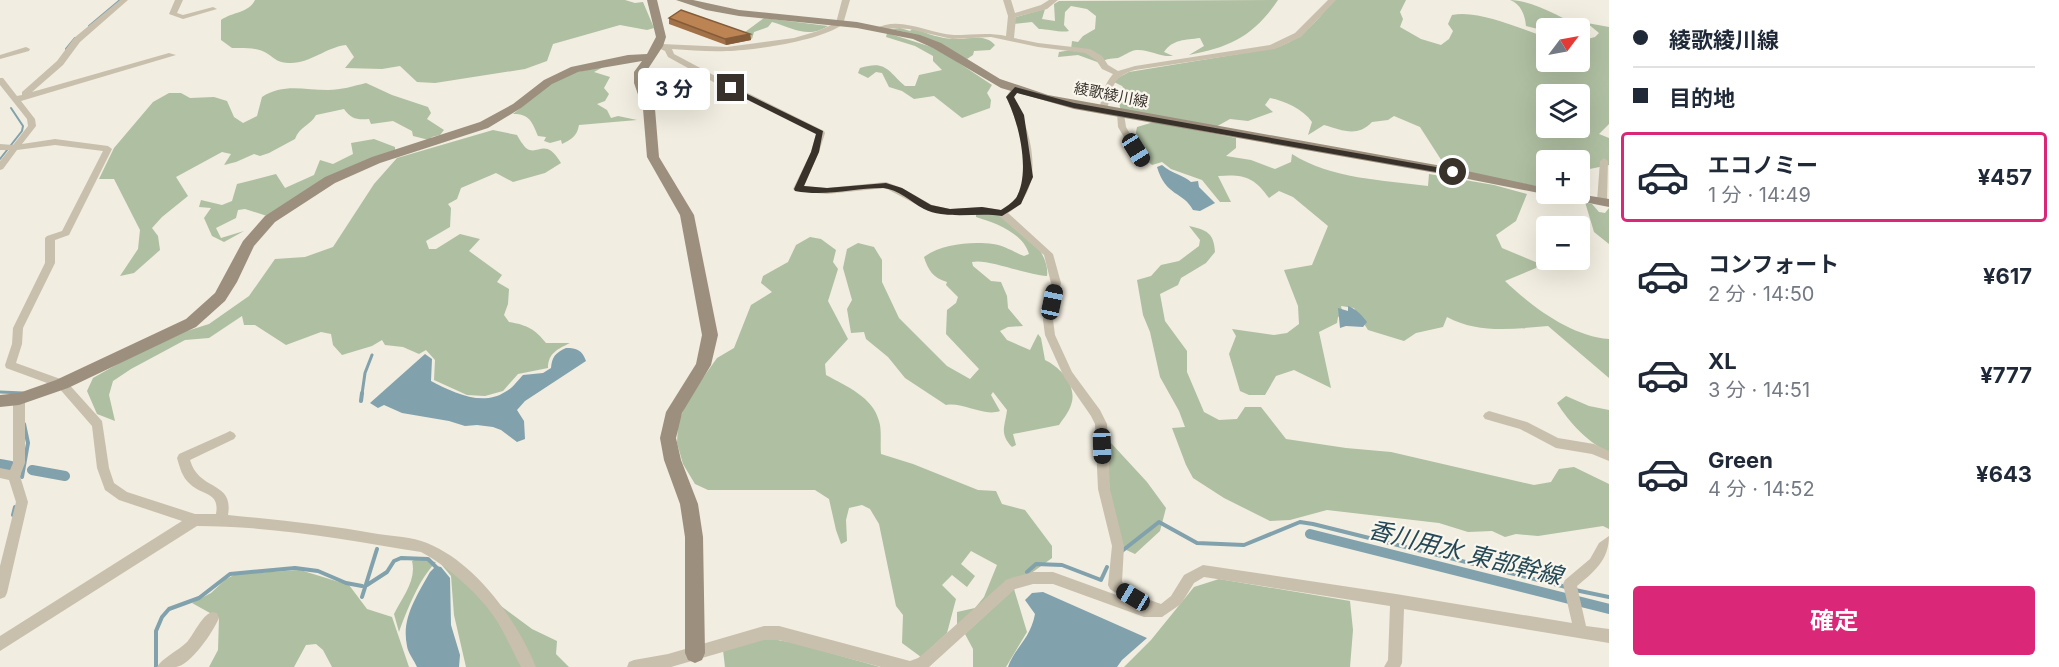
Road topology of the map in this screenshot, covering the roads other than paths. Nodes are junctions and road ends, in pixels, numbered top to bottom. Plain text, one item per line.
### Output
1 (124, 0) edge
2 (179, 0) edge
3 (652, 0) edge
4 (681, 0) edge
5 (846, 0) edge
6 (1007, 0) edge
7 (1054, 0) edge
8 (1332, 0) edge
9 (213, 9) dead end
10 (1012, 16) junction
11 (839, 24) junction
12 (879, 29) junction
13 (1010, 38) junction
14 (26, 49) dead end
15 (654, 51) junction
16 (172, 55) dead end
17 (0, 57) edge
18 (1116, 74) junction
19 (0, 80) edge
20 (1015, 90) junction
21 (20, 99) junction
22 (1103, 111) junction
23 (1120, 114) junction
24 (9, 148) edge
25 (1143, 161) dead end
26 (1604, 161) dead end
27 (0, 167) edge
28 (1536, 190) edge
29 (1590, 199) edge
30 (1606, 202) edge
31 (1002, 213) junction
32 (62, 384) junction
33 (19, 399) junction
34 (0, 401) edge
35 (1489, 416) dead end
36 (230, 436) dead end
37 (1609, 456) edge
38 (0, 473) edge
39 (14, 476) junction
40 (195, 520) junction
41 (221, 520) junction
42 (1609, 542) edge
43 (0, 593) edge
44 (1396, 600) junction
45 (1162, 611) junction
46 (212, 618) dead end
47 (1580, 631) junction
48 (1609, 636) edge
49 (0, 644) edge
50 (695, 653) junction
51 (164, 667) edge
52 (529, 667) edge
53 (634, 667) edge
54 (907, 667) edge
55 (913, 667) edge
56 (1391, 667) edge

1 - 21 street
2 - 9 street
3 - 15 street
4 - 11 street, 綾歌綾川線
5 - 11 street
6 - 10 street
7 - 10 street
8 - 18 street
10 - 13 street
11 - 12 street, 綾歌綾川線
11 - 15 street
12 - 13 street
12 - 20 street, 綾歌綾川線
13 - 18 street
14 - 17 street
15 - 31 street
15 - 32 street
15 - 50 street
16 - 21 street
18 - 22 street
19 - 21 street
20 - 22 street, 綾歌綾川線
20 - 31 street
21 - 24 street
22 - 23 street, 綾歌綾川線
23 - 25 street
23 - 28 street, 綾歌綾川線
24 - 27 street
24 - 32 street
26 - 30 street
29 - 30 street
31 - 45 street
32 - 33 street
32 - 40 street
33 - 34 street
33 - 39 street
35 - 37 street
36 - 41 street
38 - 39 street
39 - 43 street
40 - 41 street
40 - 49 street
41 - 52 street
42 - 47 street
44 - 45 street
44 - 47 street
44 - 56 street
45 - 55 street
46 - 51 street
47 - 48 street
50 - 53 street
50 - 54 street

